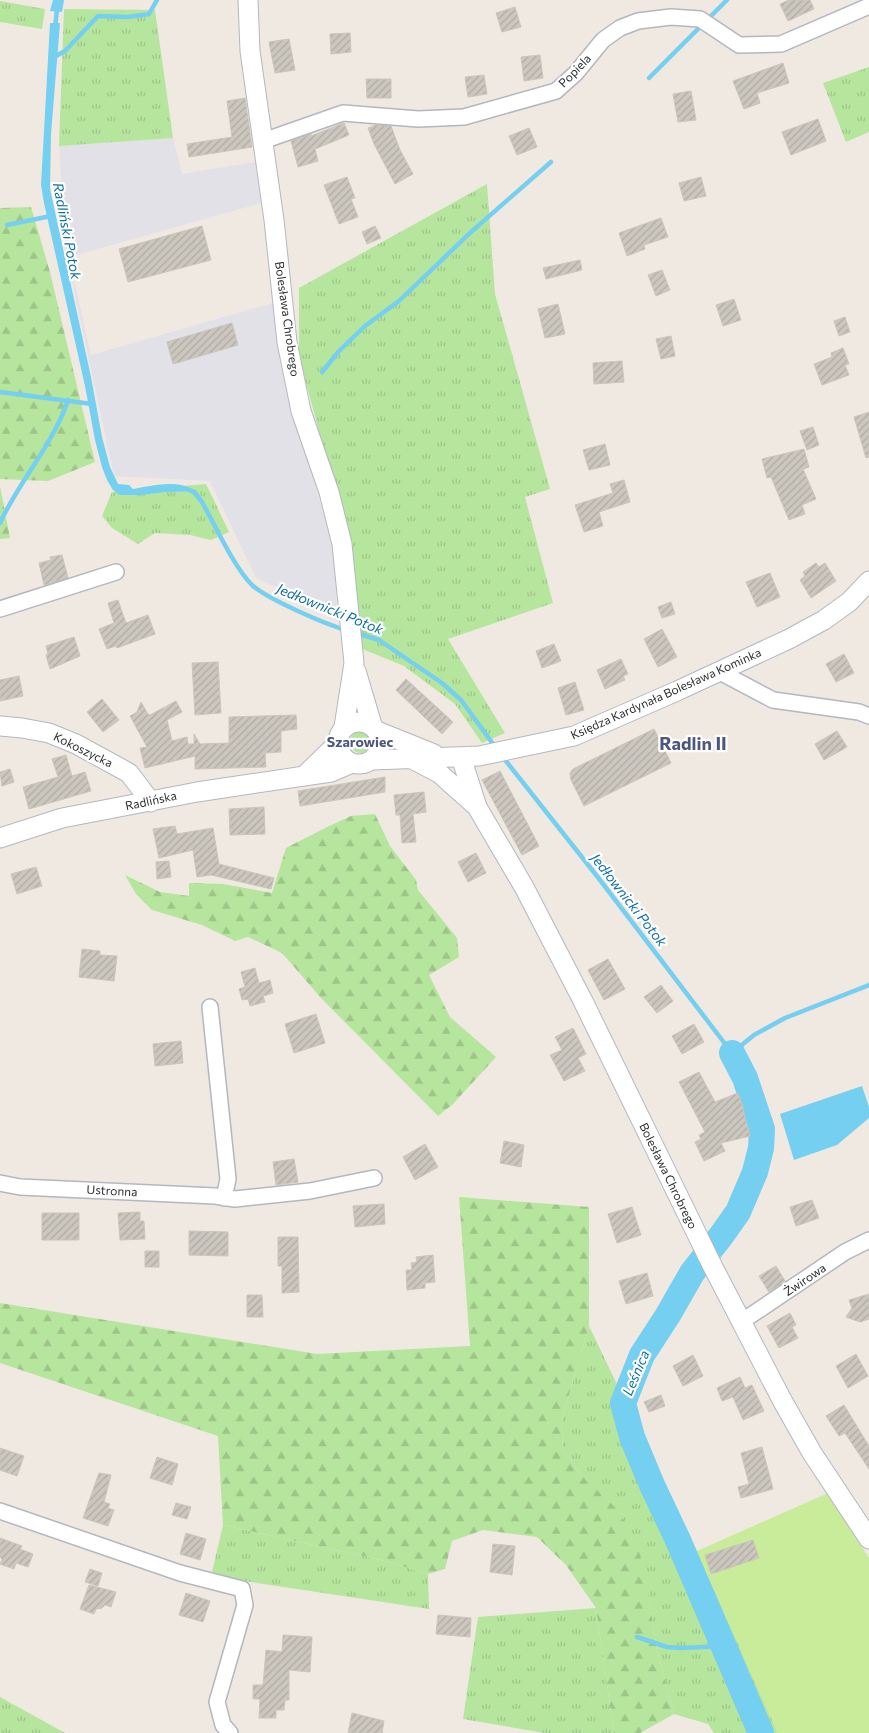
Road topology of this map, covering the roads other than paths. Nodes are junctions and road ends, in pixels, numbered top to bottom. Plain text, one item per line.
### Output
1 (248, 0) edge
2 (869, 6) edge
3 (263, 141) junction
4 (116, 572) dead end
5 (869, 581) edge
6 (0, 609) edge
7 (354, 655) junction
8 (720, 672) junction
9 (869, 716) edge
10 (0, 726) edge
11 (375, 728) junction
12 (341, 736) junction
13 (452, 757) junction
14 (411, 758) junction
15 (372, 760) junction
16 (352, 763) junction
17 (305, 775) junction
18 (151, 802) junction
19 (477, 807) junction
20 (0, 838) edge
21 (210, 1007) dead end
22 (374, 1178) dead end
23 (0, 1183) edge
24 (224, 1198) junction
25 (869, 1240) edge
26 (741, 1322) junction
27 (0, 1511) edge
28 (869, 1539) edge
29 (230, 1733) edge

1 - 3 street, Bolesława Chrobrego
2 - 3 street, Popiela
3 - 7 street, Bolesława Chrobrego
4 - 6 street
5 - 8 street, Księdza Kardynała Bolesława Kominka
7 - 11 street, Bolesława Chrobrego
7 - 12 street, Bolesława Chrobrego
8 - 9 street
8 - 13 street, Księdza Kardynała Bolesława Kominka
10 - 18 street, Kokoszycka
11 - 12 street
11 - 13 street, Księdza Kardynała Bolesława Kominka
11 - 15 street
12 - 16 street
12 - 17 street
13 - 14 street, Księdza Kardynała Bolesława Kominka
13 - 19 street, Bolesława Chrobrego
14 - 15 street, Księdza Kardynała Bolesława Kominka
14 - 19 street, Bolesława Chrobrego
15 - 16 street
16 - 17 street, Radlińska
17 - 18 street, Radlińska
18 - 20 street, Radlińska
19 - 26 street, Bolesława Chrobrego
21 - 24 street
22 - 24 street, Ustronna
23 - 24 street, Ustronna
25 - 26 street, Żwirowa
26 - 28 street, Bolesława Chrobrego
27 - 29 street

